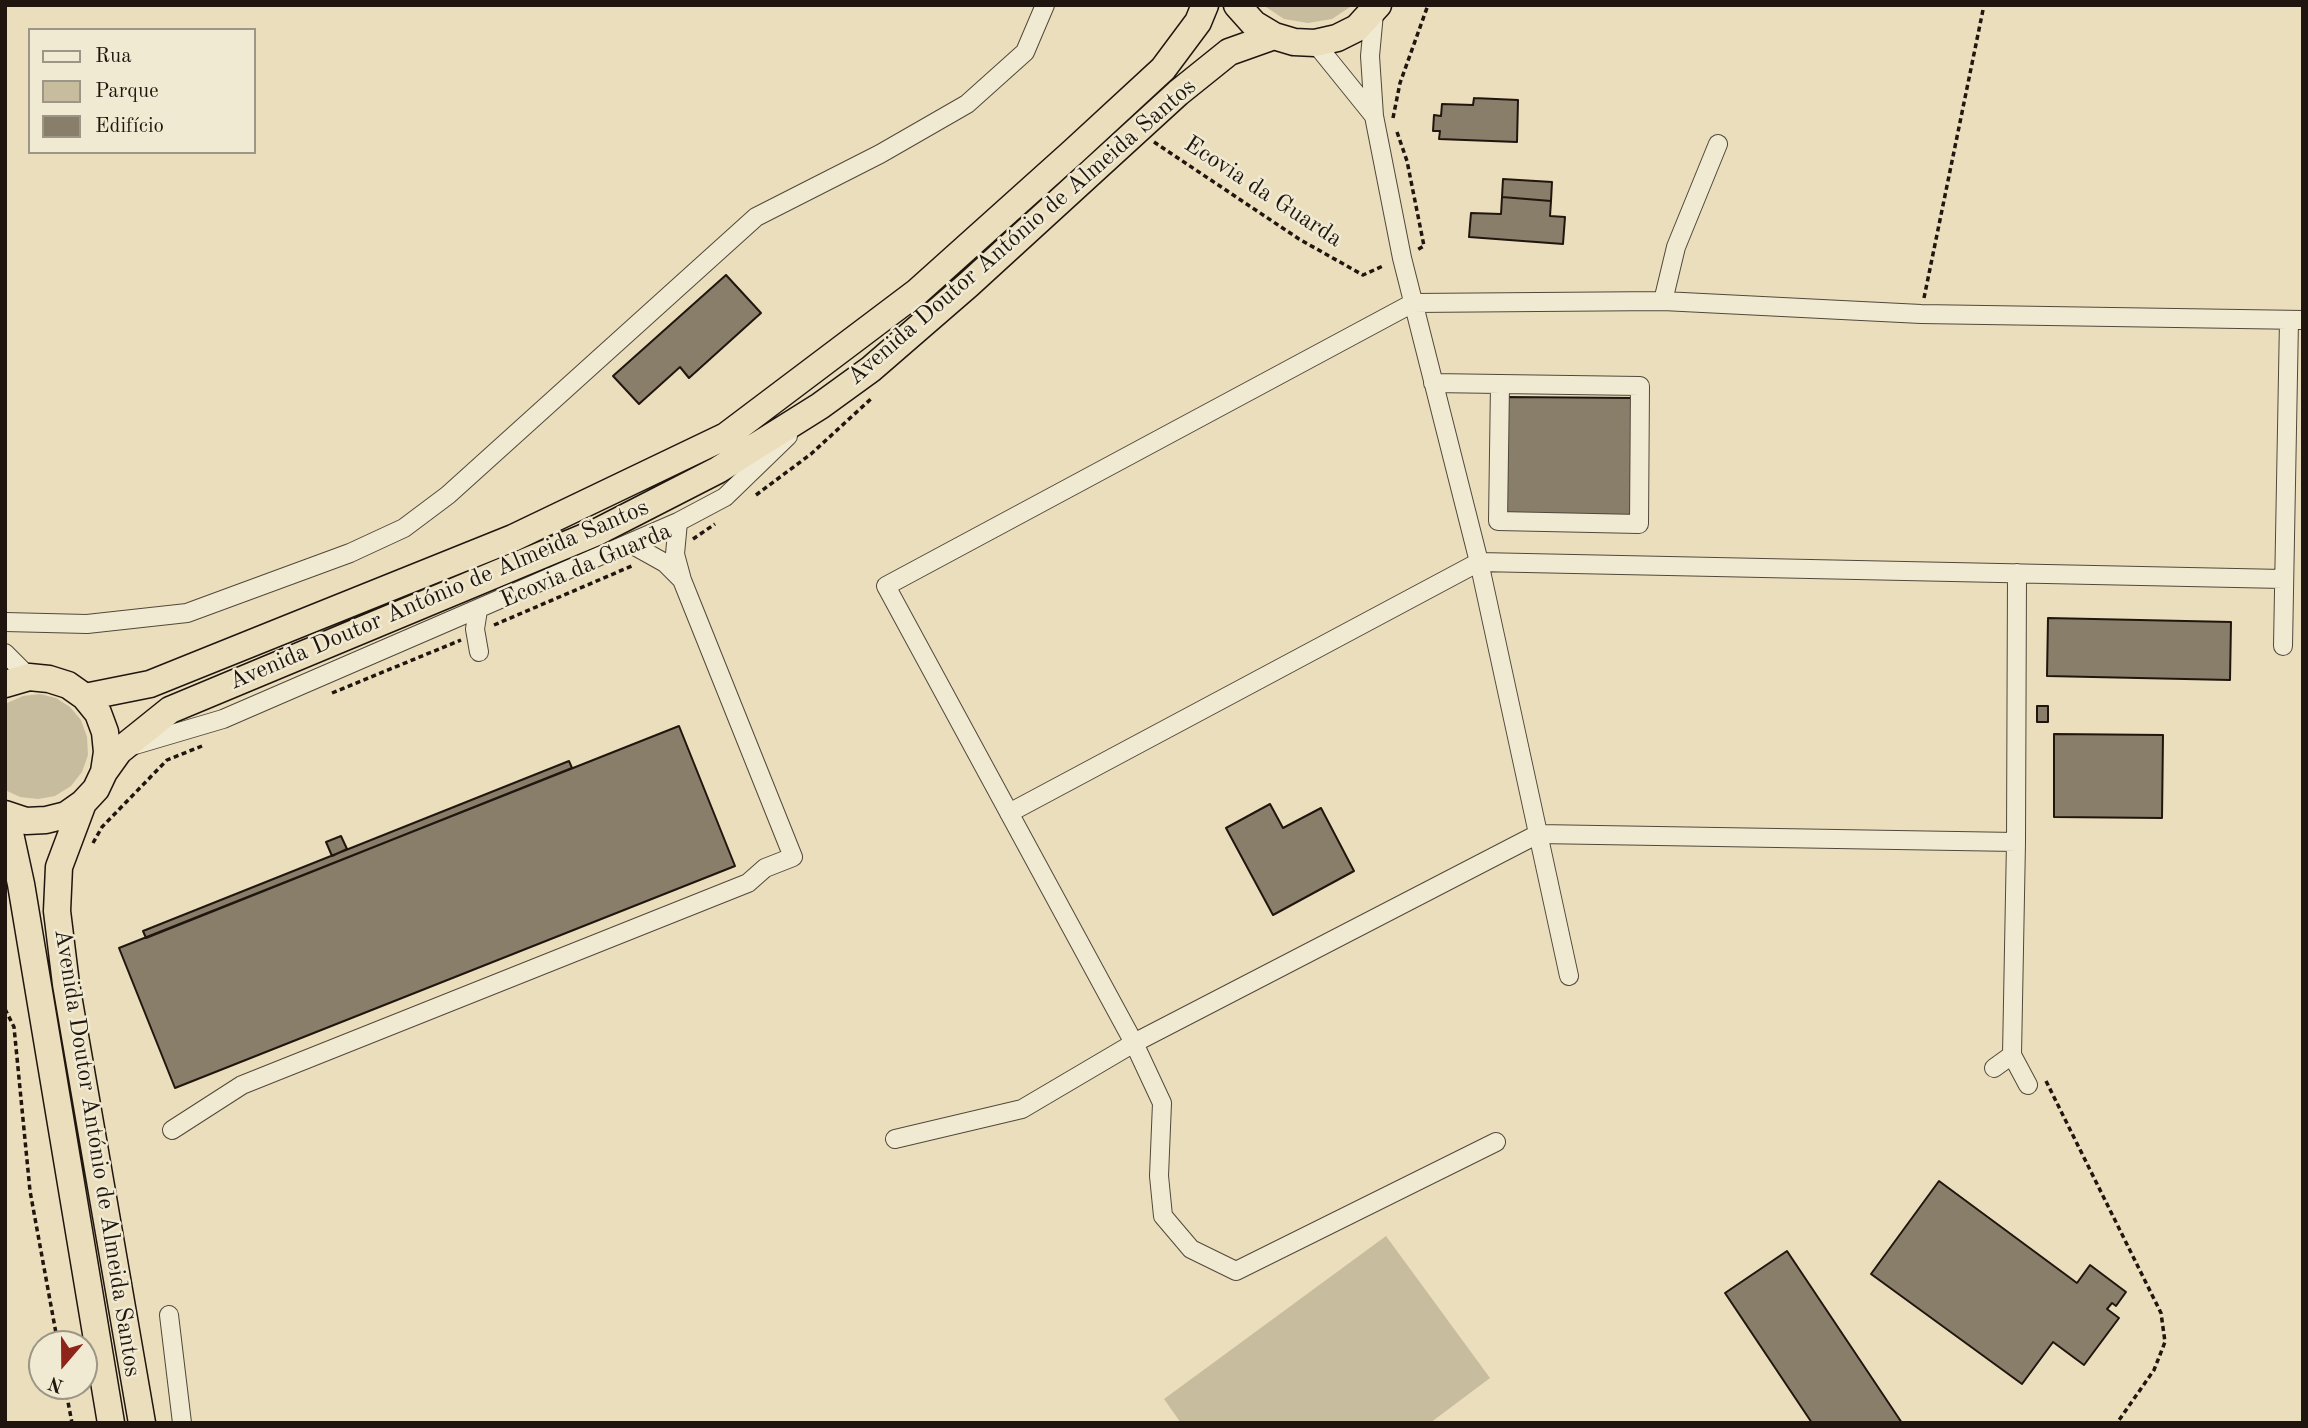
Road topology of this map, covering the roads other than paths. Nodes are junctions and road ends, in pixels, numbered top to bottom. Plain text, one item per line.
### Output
1 (1045, 5) edge
2 (1205, 5) edge
3 (1237, 5) edge
4 (1376, 9) edge
5 (1274, 36) junction
6 (1315, 43) junction
7 (1374, 117) junction
8 (1718, 144) dead end
9 (1663, 300) junction
10 (1413, 303) junction
11 (2296, 320) edge
12 (2296, 362) edge
13 (1433, 383) junction
14 (1500, 384) junction
15 (2295, 397) edge
16 (820, 406) junction
17 (678, 522) junction
18 (631, 544) junction
19 (1479, 562) junction
20 (2017, 573) junction
21 (2283, 579) junction
22 (682, 580) junction
23 (478, 610) junction
24 (5, 622) edge
25 (450, 623) junction
26 (471, 635) junction
27 (2283, 646) dead end
28 (479, 652) dead end
29 (5, 653) edge
30 (17, 681) edge
31 (85, 697) junction
32 (111, 762) junction
33 (83, 803) junction
34 (1010, 813) junction
35 (6, 815) edge
36 (1538, 834) junction
37 (2016, 842) junction
38 (1569, 976) dead end
39 (1134, 1043) junction
40 (2012, 1055) junction
41 (1994, 1068) dead end
42 (2033, 1080) road end
43 (172, 1130) dead end
44 (895, 1139) dead end
45 (1496, 1142) dead end
46 (169, 1315) dead end
47 (111, 1423) edge
48 (142, 1423) edge
49 (182, 1423) edge

1 - 24 street
2 - 31 highway, Avenida Doutor António de Almeida Santos
3 - 5 highway
4 - 6 highway
4 - 7 street
5 - 6 highway
5 - 16 highway, Avenida Doutor António de Almeida Santos
6 - 7 street
7 - 10 street
8 - 9 street
9 - 10 street
9 - 11 street
10 - 13 street
10 - 34 street
11 - 12 street
12 - 15 street
13 - 14 street
13 - 19 street
14 - 14 street
15 - 21 street
16 - 17 street
16 - 32 highway, Avenida Doutor António de Almeida Santos
17 - 18 street
17 - 22 street
18 - 22 street
18 - 23 street
19 - 20 street
19 - 34 street
19 - 36 street
20 - 21 street
20 - 37 street
21 - 27 street
22 - 43 street
23 - 25 street
23 - 26 street
25 - 26 street
25 - 32 street
26 - 28 street
29 - 30 street
30 - 31 highway
31 - 32 highway
32 - 33 highway, Avenida Doutor António de Almeida Santos
33 - 35 highway, Avenida Doutor António de Almeida Santos
33 - 48 highway, Avenida Doutor António de Almeida Santos
34 - 39 street
35 - 47 highway, Avenida Doutor António de Almeida Santos
36 - 37 street
36 - 38 street
36 - 39 street
37 - 40 street
39 - 44 street
39 - 45 street
40 - 41 street
40 - 42 street
46 - 49 street

